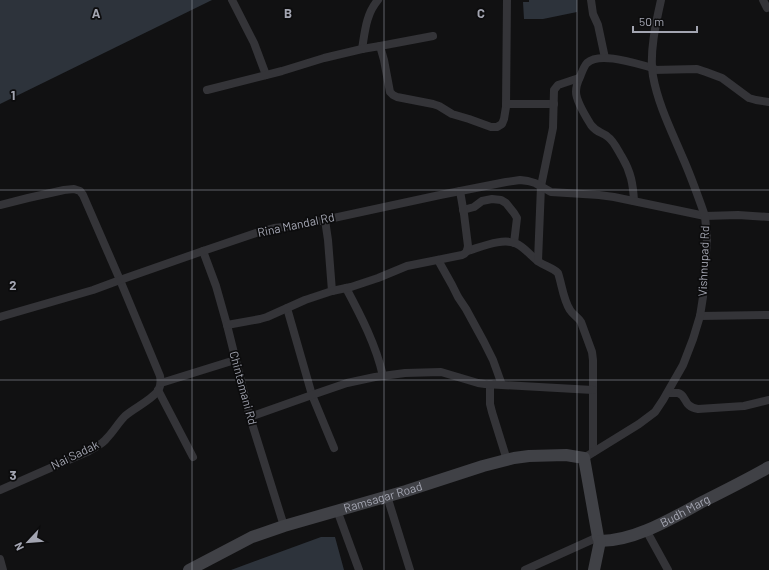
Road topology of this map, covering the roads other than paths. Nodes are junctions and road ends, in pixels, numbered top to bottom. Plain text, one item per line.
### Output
1 (232, 0) edge
2 (378, 0) edge
3 (507, 0) edge
4 (592, 0) edge
5 (661, 0) edge
6 (763, 0) edge
7 (767, 8) dead end
8 (432, 36) dead end
9 (380, 46) junction
10 (362, 49) junction
11 (605, 58) junction
12 (653, 69) junction
13 (266, 75) junction
14 (580, 78) junction
15 (207, 90) dead end
16 (769, 102) edge
17 (506, 104) junction
18 (554, 104) junction
19 (541, 186) junction
20 (460, 191) junction
21 (634, 201) junction
22 (0, 206) edge
23 (463, 210) junction
24 (705, 216) junction
25 (769, 217) edge
26 (325, 220) junction
27 (514, 243) junction
28 (203, 251) junction
29 (468, 251) junction
30 (438, 260) junction
31 (538, 261) junction
32 (120, 280) junction
33 (346, 288) junction
34 (332, 292) junction
35 (287, 308) junction
36 (769, 315) edge
37 (700, 316) junction
38 (0, 317) edge
39 (227, 325) junction
40 (235, 360) junction
41 (383, 376) junction
42 (490, 384) junction
43 (502, 385) junction
44 (160, 387) junction
45 (593, 390) junction
46 (668, 393) junction
47 (312, 395) junction
48 (769, 400) edge
49 (250, 417) junction
50 (334, 448) dead end
51 (588, 455) junction
52 (193, 457) dead end
53 (507, 460) junction
54 (769, 467) edge
55 (0, 490) edge
56 (387, 496) junction
57 (338, 510) junction
58 (284, 526) junction
59 (646, 530) junction
60 (599, 539) junction
61 (0, 559) edge
62 (3, 570) edge
63 (189, 570) edge
64 (359, 570) edge
65 (410, 570) edge
66 (525, 570) edge
67 (594, 570) edge
68 (668, 570) edge

1 - 13 street
2 - 10 street
3 - 17 street
4 - 11 street
5 - 12 street, Vishnupad Rd
6 - 7 street
8 - 9 street
9 - 10 street
9 - 17 street
10 - 13 street
11 - 12 street
11 - 14 street
12 - 16 street
12 - 24 street, Vishnupad Rd
13 - 15 street
14 - 18 street
14 - 21 street
17 - 18 street
18 - 19 street
19 - 20 street, Rina Mandal Rd
19 - 21 street, Rina Mandal Rd
19 - 31 street
20 - 23 street
20 - 26 street, Rina Mandal Rd
21 - 24 street, Rina Mandal Rd
22 - 32 street
23 - 27 street
23 - 29 street
24 - 25 street, Rina Mandal Rd
24 - 37 street, Vishnupad Rd
26 - 28 street, Rina Mandal Rd
26 - 34 street
27 - 29 street
27 - 31 street
28 - 32 street, Rina Mandal Rd
28 - 39 street, Chintamani Rd
29 - 30 street
30 - 33 street
30 - 43 street
31 - 45 street
32 - 38 street, Rina Mandal Rd
32 - 44 street
33 - 34 street
33 - 41 street
34 - 35 street
35 - 39 street
35 - 47 street
36 - 37 street
37 - 46 street, Vishnupad Rd
39 - 40 street, Chintamani Rd
40 - 44 street, Nai Sadak
40 - 49 street, Chintamani Rd
41 - 42 street
41 - 47 street
42 - 43 street
42 - 53 street
43 - 45 street
44 - 52 street
44 - 55 street, Nai Sadak
45 - 51 street
46 - 48 street
46 - 51 street, Vishnupad Rd
47 - 49 street
47 - 50 street
49 - 58 street, Chintamani Rd
51 - 53 street, Ramsagar Road
51 - 60 street
53 - 56 street, Ramsagar Road
54 - 59 street, Budh Marg
56 - 57 street, Ramsagar Road
56 - 65 street
57 - 58 street, Ramsagar Road
57 - 64 street
58 - 63 street, Ramsagar Road
59 - 60 street, Budh Marg
59 - 68 street
60 - 66 street
60 - 67 street
61 - 62 street

